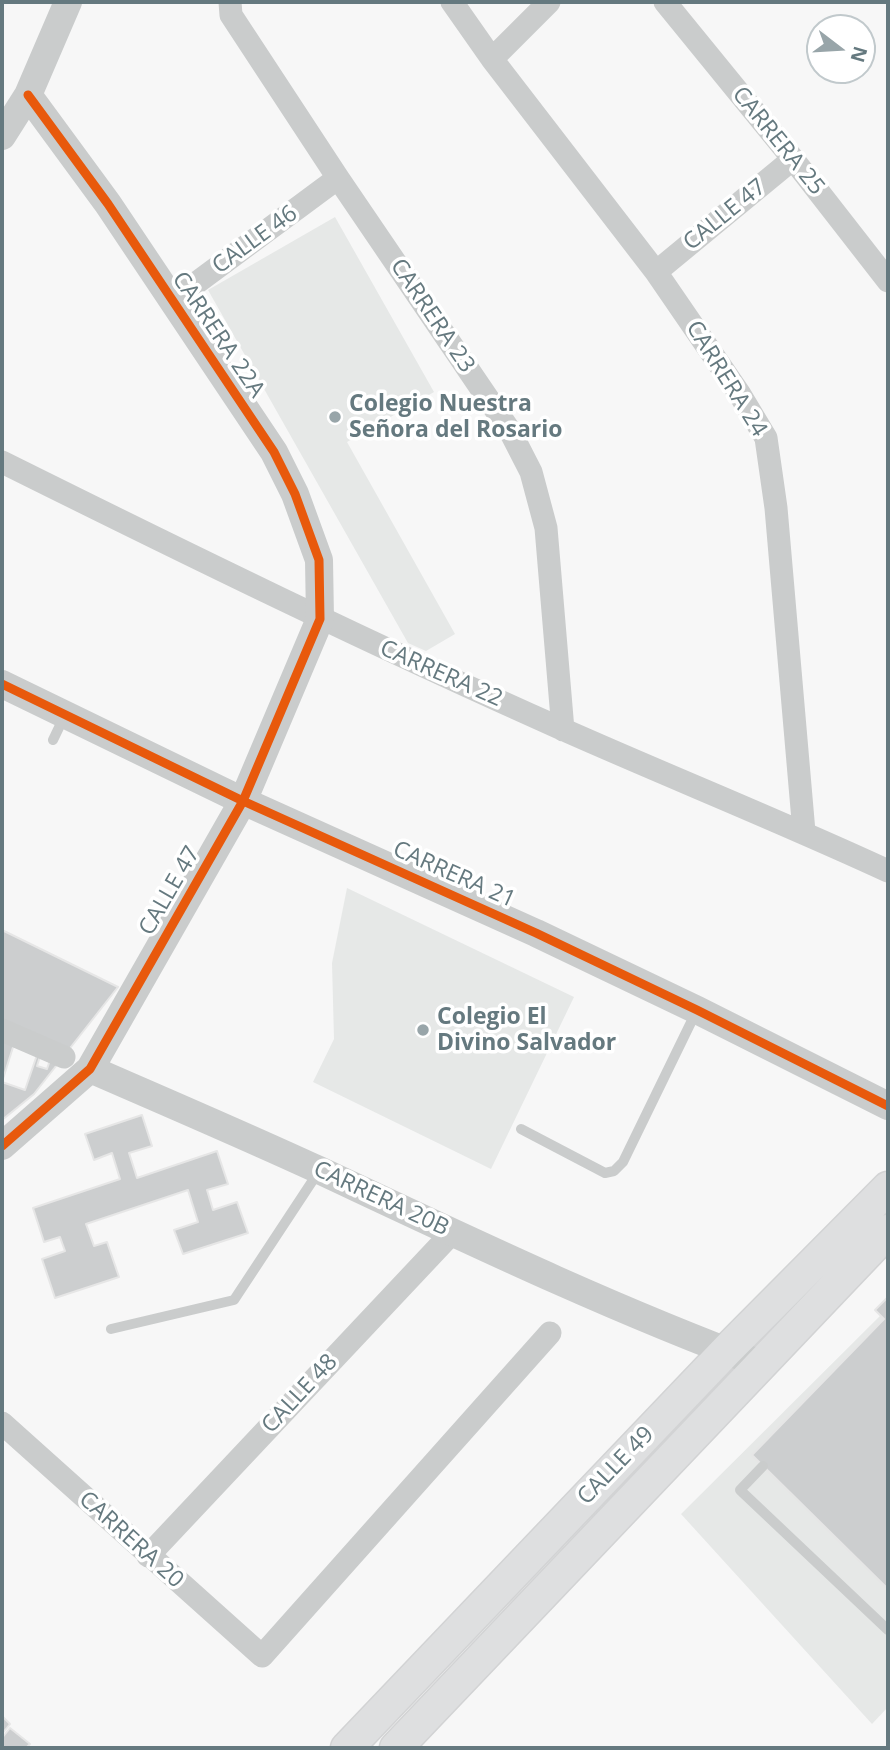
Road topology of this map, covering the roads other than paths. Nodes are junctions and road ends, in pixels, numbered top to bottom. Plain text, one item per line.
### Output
1 (68, 2) edge
2 (452, 2) edge
3 (549, 2) edge
4 (665, 2) edge
5 (231, 9) edge
6 (492, 59) junction
7 (28, 95) junction
8 (4, 129) edge
9 (793, 159) junction
10 (338, 178) junction
11 (656, 272) junction
12 (888, 281) edge
13 (172, 301) junction
14 (2, 462) edge
15 (320, 619) junction
16 (2, 684) edge
17 (65, 714) junction
18 (563, 730) junction
19 (53, 740) dead end
20 (243, 801) junction
21 (804, 832) junction
22 (888, 870) edge
23 (697, 1010) junction
24 (2, 1030) edge
25 (77, 1063) junction
26 (888, 1107) edge
27 (521, 1129) dead end
28 (2, 1146) edge
29 (319, 1170) junction
30 (888, 1188) edge
31 (888, 1231) edge
32 (452, 1233) junction
33 (111, 1329) dead end
34 (550, 1333) dead end
35 (726, 1351) junction
36 (761, 1364) junction
37 (2, 1423) edge
38 (763, 1466) dead end
39 (149, 1556) junction
40 (888, 1630) edge
41 (380, 1714) junction
42 (401, 1743) edge
43 (347, 1748) edge

1 - 7 street
2 - 6 street, CARRERA 24
3 - 6 street
4 - 9 street, CARRERA 25
5 - 10 street, CARRERA 23
6 - 11 street, CARRERA 24
7 - 8 street
7 - 13 street, CARRERA 22A
9 - 11 street, CALLE 47
9 - 12 street, CARRERA 25
10 - 13 street, CALLE 46
10 - 18 street, CARRERA 23
11 - 21 street, CARRERA 24
13 - 15 street, CARRERA 22A
14 - 15 street, CARRERA 22
15 - 18 street, CARRERA 22
15 - 20 street, CALLE 47
16 - 17 street, CARRERA 21
17 - 19 lane
17 - 20 street, CARRERA 21
18 - 21 street, CARRERA 22
20 - 23 street, CARRERA 21
20 - 25 street, CALLE 47
21 - 22 street, CARRERA 22
23 - 26 street, CARRERA 21
23 - 27 lane
24 - 25 street, CARRERA 20B
25 - 28 street, CALLE 47
25 - 29 street, CARRERA 20B
29 - 32 street, CARRERA 20B
29 - 33 lane
30 - 35 main road, CALLE 49
31 - 36 main road, CALLE 49
32 - 35 street, CARRERA 20B
32 - 39 street, CALLE 48
34 - 39 street, CARRERA 20
35 - 36 street, CARRERA 20B
35 - 41 main road, CALLE 49
36 - 42 main road, CALLE 49
37 - 39 street, CARRERA 20
38 - 40 lane
41 - 42 main road
41 - 43 main road, CALLE 49

